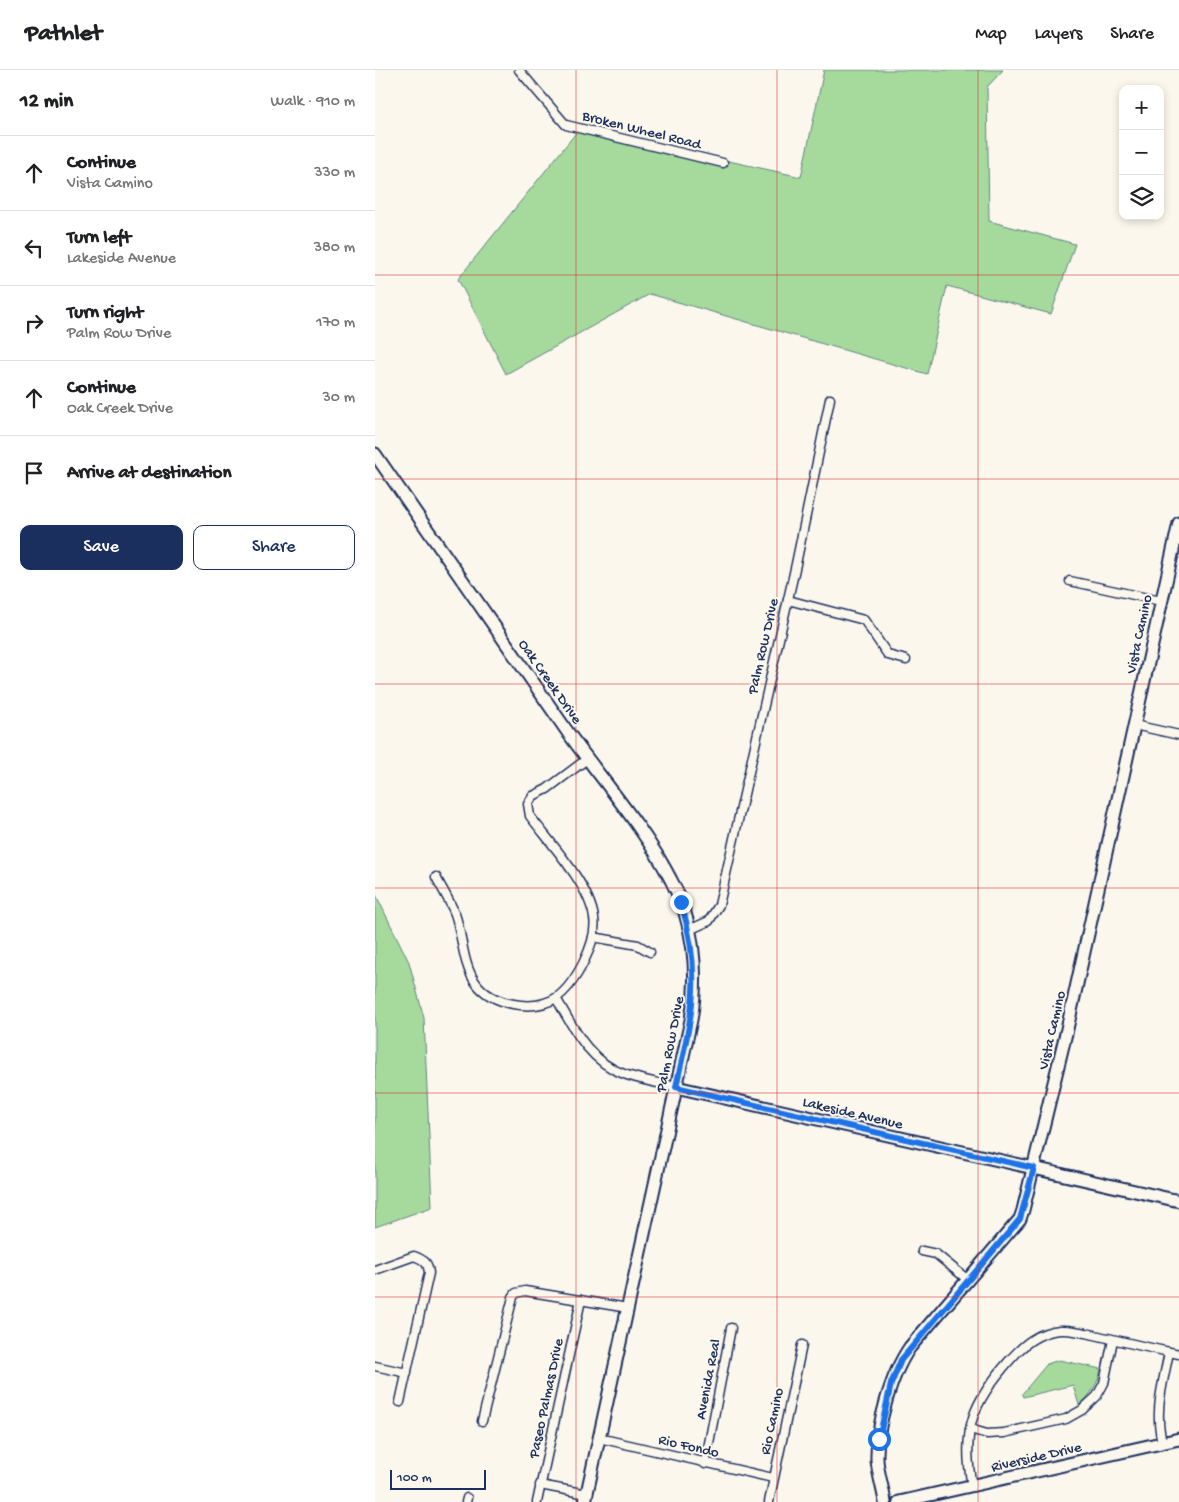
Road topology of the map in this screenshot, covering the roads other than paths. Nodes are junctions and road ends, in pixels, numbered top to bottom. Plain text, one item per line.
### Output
1 (519, 70) edge
2 (723, 163) dead end
3 (830, 399) dead end
4 (375, 454) edge
5 (1179, 523) edge
6 (1070, 581) dead end
7 (788, 600) junction
8 (1161, 602) junction
9 (906, 660) dead end
10 (1134, 725) junction
11 (1179, 735) edge
12 (587, 758) junction
13 (436, 877) dead end
14 (689, 930) junction
15 (593, 937) junction
16 (650, 952) dead end
17 (556, 998) junction
18 (676, 1087) junction
19 (1034, 1168) junction
20 (1179, 1202) edge
21 (922, 1251) dead end
22 (375, 1270) edge
23 (968, 1280) junction
24 (581, 1300) junction
25 (628, 1308) junction
26 (731, 1328) dead end
27 (1113, 1340) junction
28 (802, 1345) dead end
29 (1169, 1352) junction
30 (1179, 1354) edge
31 (375, 1366) edge
32 (407, 1373) junction
33 (400, 1402) dead end
34 (482, 1421) dead end
35 (970, 1430) junction
36 (599, 1438) junction
37 (1179, 1439) edge
38 (1162, 1442) junction
39 (705, 1464) junction
40 (773, 1478) junction
41 (540, 1485) junction
42 (972, 1486) junction
43 (586, 1498) edge
44 (537, 1502) edge
45 (769, 1502) edge
46 (885, 1502) edge
47 (899, 1502) edge

1 - 2 street, Broken Wheel Road
3 - 7 street, Palm Row Drive
4 - 12 street, Oak Creek Drive
5 - 8 street, Vista Camino
6 - 8 street
7 - 9 street
7 - 14 street, Palm Row Drive
8 - 10 street, Vista Camino
10 - 11 street
10 - 19 street, Vista Camino
12 - 14 street, Oak Creek Drive
12 - 15 street
13 - 17 street
14 - 18 street, Palm Row Drive
15 - 16 street
15 - 17 street
17 - 18 street, Lakeside Avenue
18 - 19 street, Lakeside Avenue
18 - 25 street, Palm Row Drive
19 - 20 street, Lakeside Avenue
19 - 23 street, Vista Camino
21 - 23 street
22 - 32 street
23 - 46 street, Vista Camino
24 - 25 street
24 - 34 street
24 - 41 street, Paseo Palmas Drive
25 - 36 street, Palm Row Drive
26 - 39 street, Avenida Real
27 - 29 street
27 - 35 street
27 - 35 street
28 - 40 street, Rio Camino
29 - 30 street
29 - 38 street
31 - 32 street
32 - 33 street
35 - 42 street
36 - 39 street, Rio Fondo
36 - 43 street, Palm Row Drive
37 - 38 street, Riverside Drive
38 - 42 street, Riverside Drive
39 - 40 street, Rio Fondo
40 - 45 street, Rio Camino
41 - 43 street
41 - 44 street, Paseo Palmas Drive
42 - 47 street, Riverside Drive

